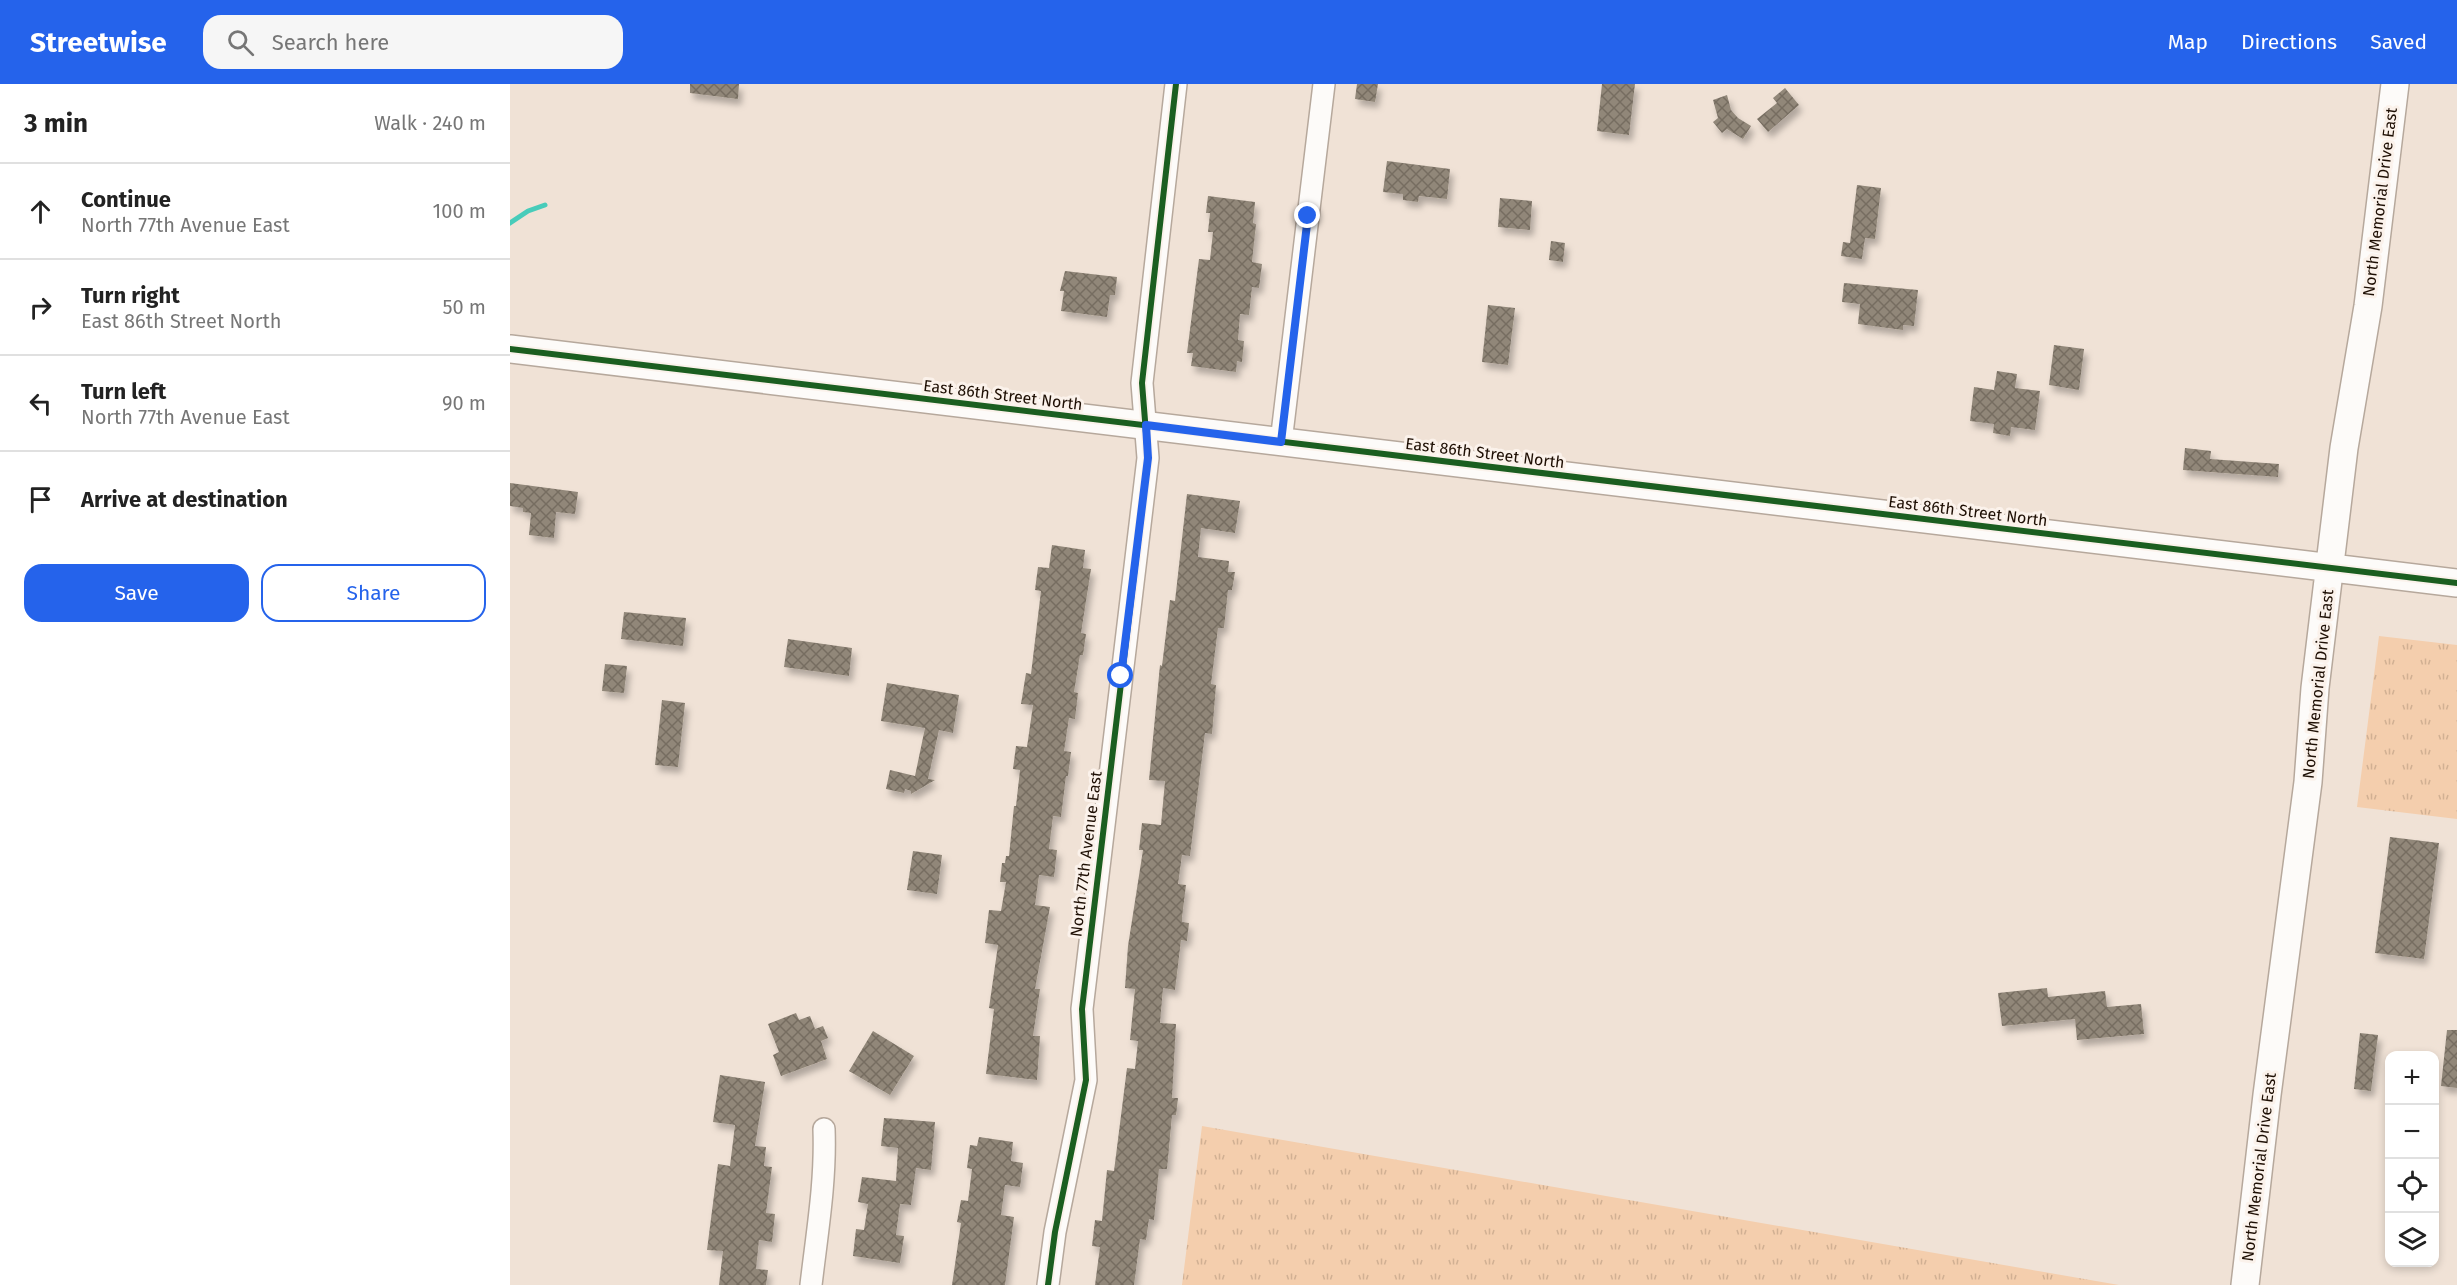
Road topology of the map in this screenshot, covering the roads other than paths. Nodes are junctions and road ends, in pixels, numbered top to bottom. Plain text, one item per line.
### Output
1 (1176, 84) edge
2 (1324, 84) edge
3 (2395, 84) edge
4 (510, 349) edge
5 (1146, 425) junction
6 (1281, 442) junction
7 (2330, 567) junction
8 (2457, 583) edge
9 (824, 1129) dead end
10 (811, 1285) edge
11 (1048, 1285) edge
12 (2245, 1285) edge

1 - 5 street, North 77th Avenue East
2 - 6 street
3 - 7 street, North Memorial Drive East
4 - 5 street, East 86th Street North
5 - 6 street, East 86th Street North
5 - 11 street, North 77th Avenue East
6 - 7 street, East 86th Street North
7 - 8 street, East 86th Street North
7 - 12 street, North Memorial Drive East
9 - 10 street

